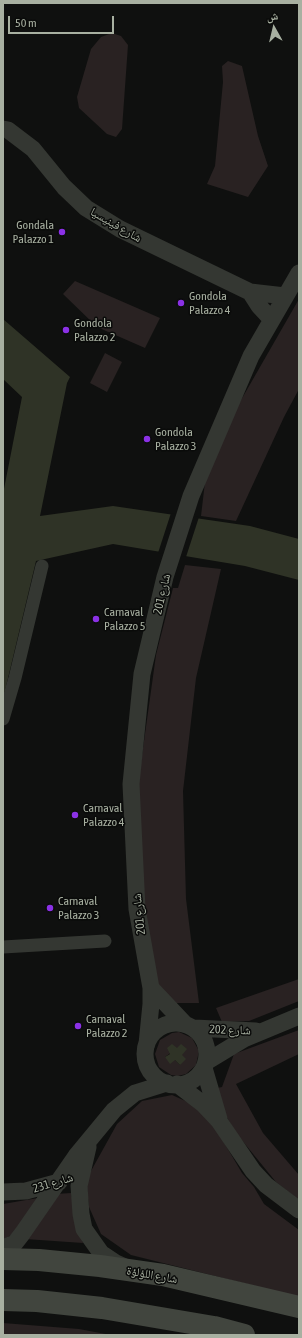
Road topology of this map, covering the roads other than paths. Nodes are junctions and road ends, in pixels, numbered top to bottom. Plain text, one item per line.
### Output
1 (3, 129) edge
2 (299, 273) edge
3 (250, 292) junction
4 (285, 296) junction
5 (272, 320) junction
6 (42, 566) dead end
7 (3, 719) edge
8 (105, 941) dead end
9 (3, 947) edge
10 (151, 988) junction
11 (299, 1016) edge
12 (190, 1026) junction
13 (266, 1030) junction
14 (146, 1052) junction
15 (205, 1065) junction
16 (172, 1083) junction
17 (134, 1093) junction
18 (219, 1121) junction
19 (91, 1137) junction
20 (80, 1175) junction
21 (58, 1182) junction
22 (3, 1192) edge
23 (299, 1210) edge
24 (3, 1248) edge
25 (3, 1259) edge
26 (162, 1275) junction
27 (3, 1300) edge
28 (299, 1307) edge
29 (244, 1335) edge

1 - 3 street, شارع فينيسيا
2 - 4 street, شارع 201
3 - 4 street, شارع فينيسيا
3 - 5 street
4 - 5 street, شارع 201
5 - 10 street, شارع 201
6 - 7 street
8 - 9 street
10 - 12 street
10 - 14 street, شارع 201
11 - 13 street, شارع 202
12 - 13 street, شارع 202
12 - 14 street
12 - 15 street
13 - 15 street, شارع 202
14 - 16 street
14 - 17 street, شارع 201
15 - 16 street
15 - 18 street
16 - 17 street, شارع 201
16 - 18 street
17 - 19 street, شارع 201
18 - 23 street
19 - 20 street, شارع 201
19 - 21 street, شارع 201
20 - 21 street, شارع 231
20 - 26 street, شارع 201
21 - 22 street, شارع 231
21 - 24 street, شارع 201
25 - 26 main road, شارع اللؤلؤة
26 - 28 main road, شارع اللؤلؤة
27 - 29 main road

